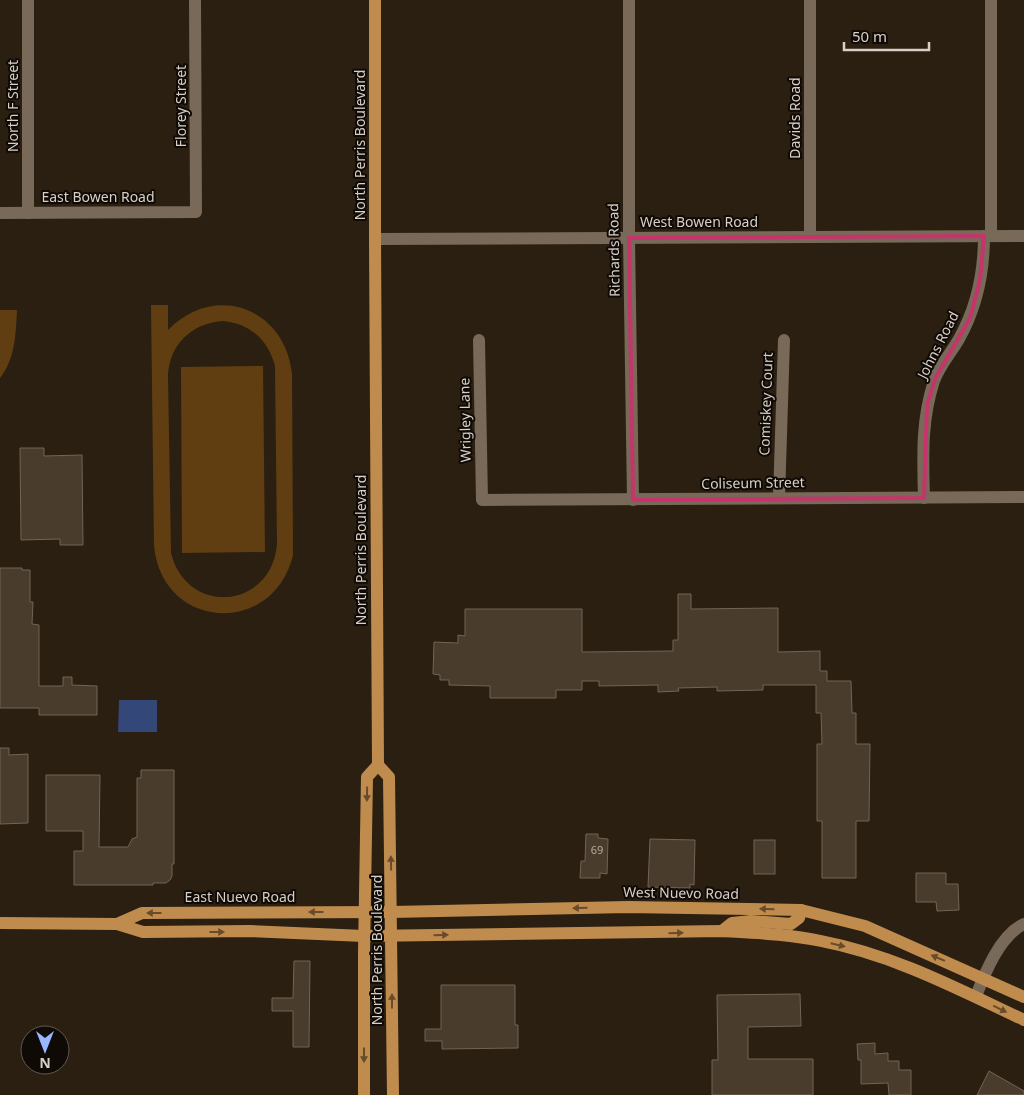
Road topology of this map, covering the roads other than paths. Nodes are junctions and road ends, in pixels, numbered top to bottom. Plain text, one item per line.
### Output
1 (28, 0) edge
2 (195, 0) edge
3 (375, 0) edge
4 (629, 0) edge
5 (810, 0) edge
6 (991, 0) edge
7 (28, 212) junction
8 (196, 212) joint
9 (0, 213) edge
10 (987, 236) junction
11 (1024, 236) edge
12 (810, 237) junction
13 (628, 238) junction
14 (375, 239) junction
15 (478, 340) dead end
16 (784, 340) dead end
17 (1024, 497) edge
18 (779, 498) junction
19 (924, 498) junction
20 (482, 500) joint
21 (633, 500) junction
22 (378, 764) junction
23 (801, 910) junction
24 (365, 912) junction
25 (392, 912) junction
26 (0, 924) edge
27 (118, 924) junction
28 (1020, 926) edge
29 (722, 932) junction
30 (392, 935) junction
31 (364, 936) junction
32 (983, 978) junction
33 (976, 996) junction
34 (1024, 997) edge
35 (1024, 1020) edge
36 (364, 1095) edge
37 (393, 1095) edge

1 - 7 street, North F Street
2 - 8 street, Florey Street
3 - 14 main road, North Perris Boulevard
4 - 13 street, Richards Road
5 - 12 street, Davids Road
6 - 10 street, Johns Road
7 - 8 street, East Bowen Road
7 - 9 street, East Bowen Road
10 - 11 street, West Bowen Road
10 - 12 street, West Bowen Road
10 - 19 street, Johns Road
12 - 13 street, West Bowen Road
13 - 14 street, West Bowen Road
13 - 21 street, Richards Road
14 - 22 main road, North Perris Boulevard
15 - 20 street, Wrigley Lane
16 - 18 street, Comiskey Court
17 - 19 street, Coliseum Street
18 - 19 street, Coliseum Street
18 - 21 street, Coliseum Street
20 - 21 street, Coliseum Street
22 -> 24 main road, North Perris Boulevard
25 -> 22 main road, North Perris Boulevard
23 -> 25 main road, West Nuevo Road
23 - 29 main road
32 -> 23 main road, West Nuevo Road
24 - 25 main road, West Nuevo Road
24 -> 27 main road, East Nuevo Road
24 - 31 main road, North Perris Boulevard
25 - 30 main road, North Perris Boulevard
26 - 27 main road, East Nuevo Road
27 -> 31 main road, East Nuevo Road
28 - 32 street
30 -> 29 main road
29 -> 33 main road
30 - 31 main road, East Nuevo Road
37 -> 30 main road, North Perris Boulevard
31 -> 36 main road, North Perris Boulevard
32 - 33 street
32 - 34 main road, West Nuevo Road
33 -> 35 main road

